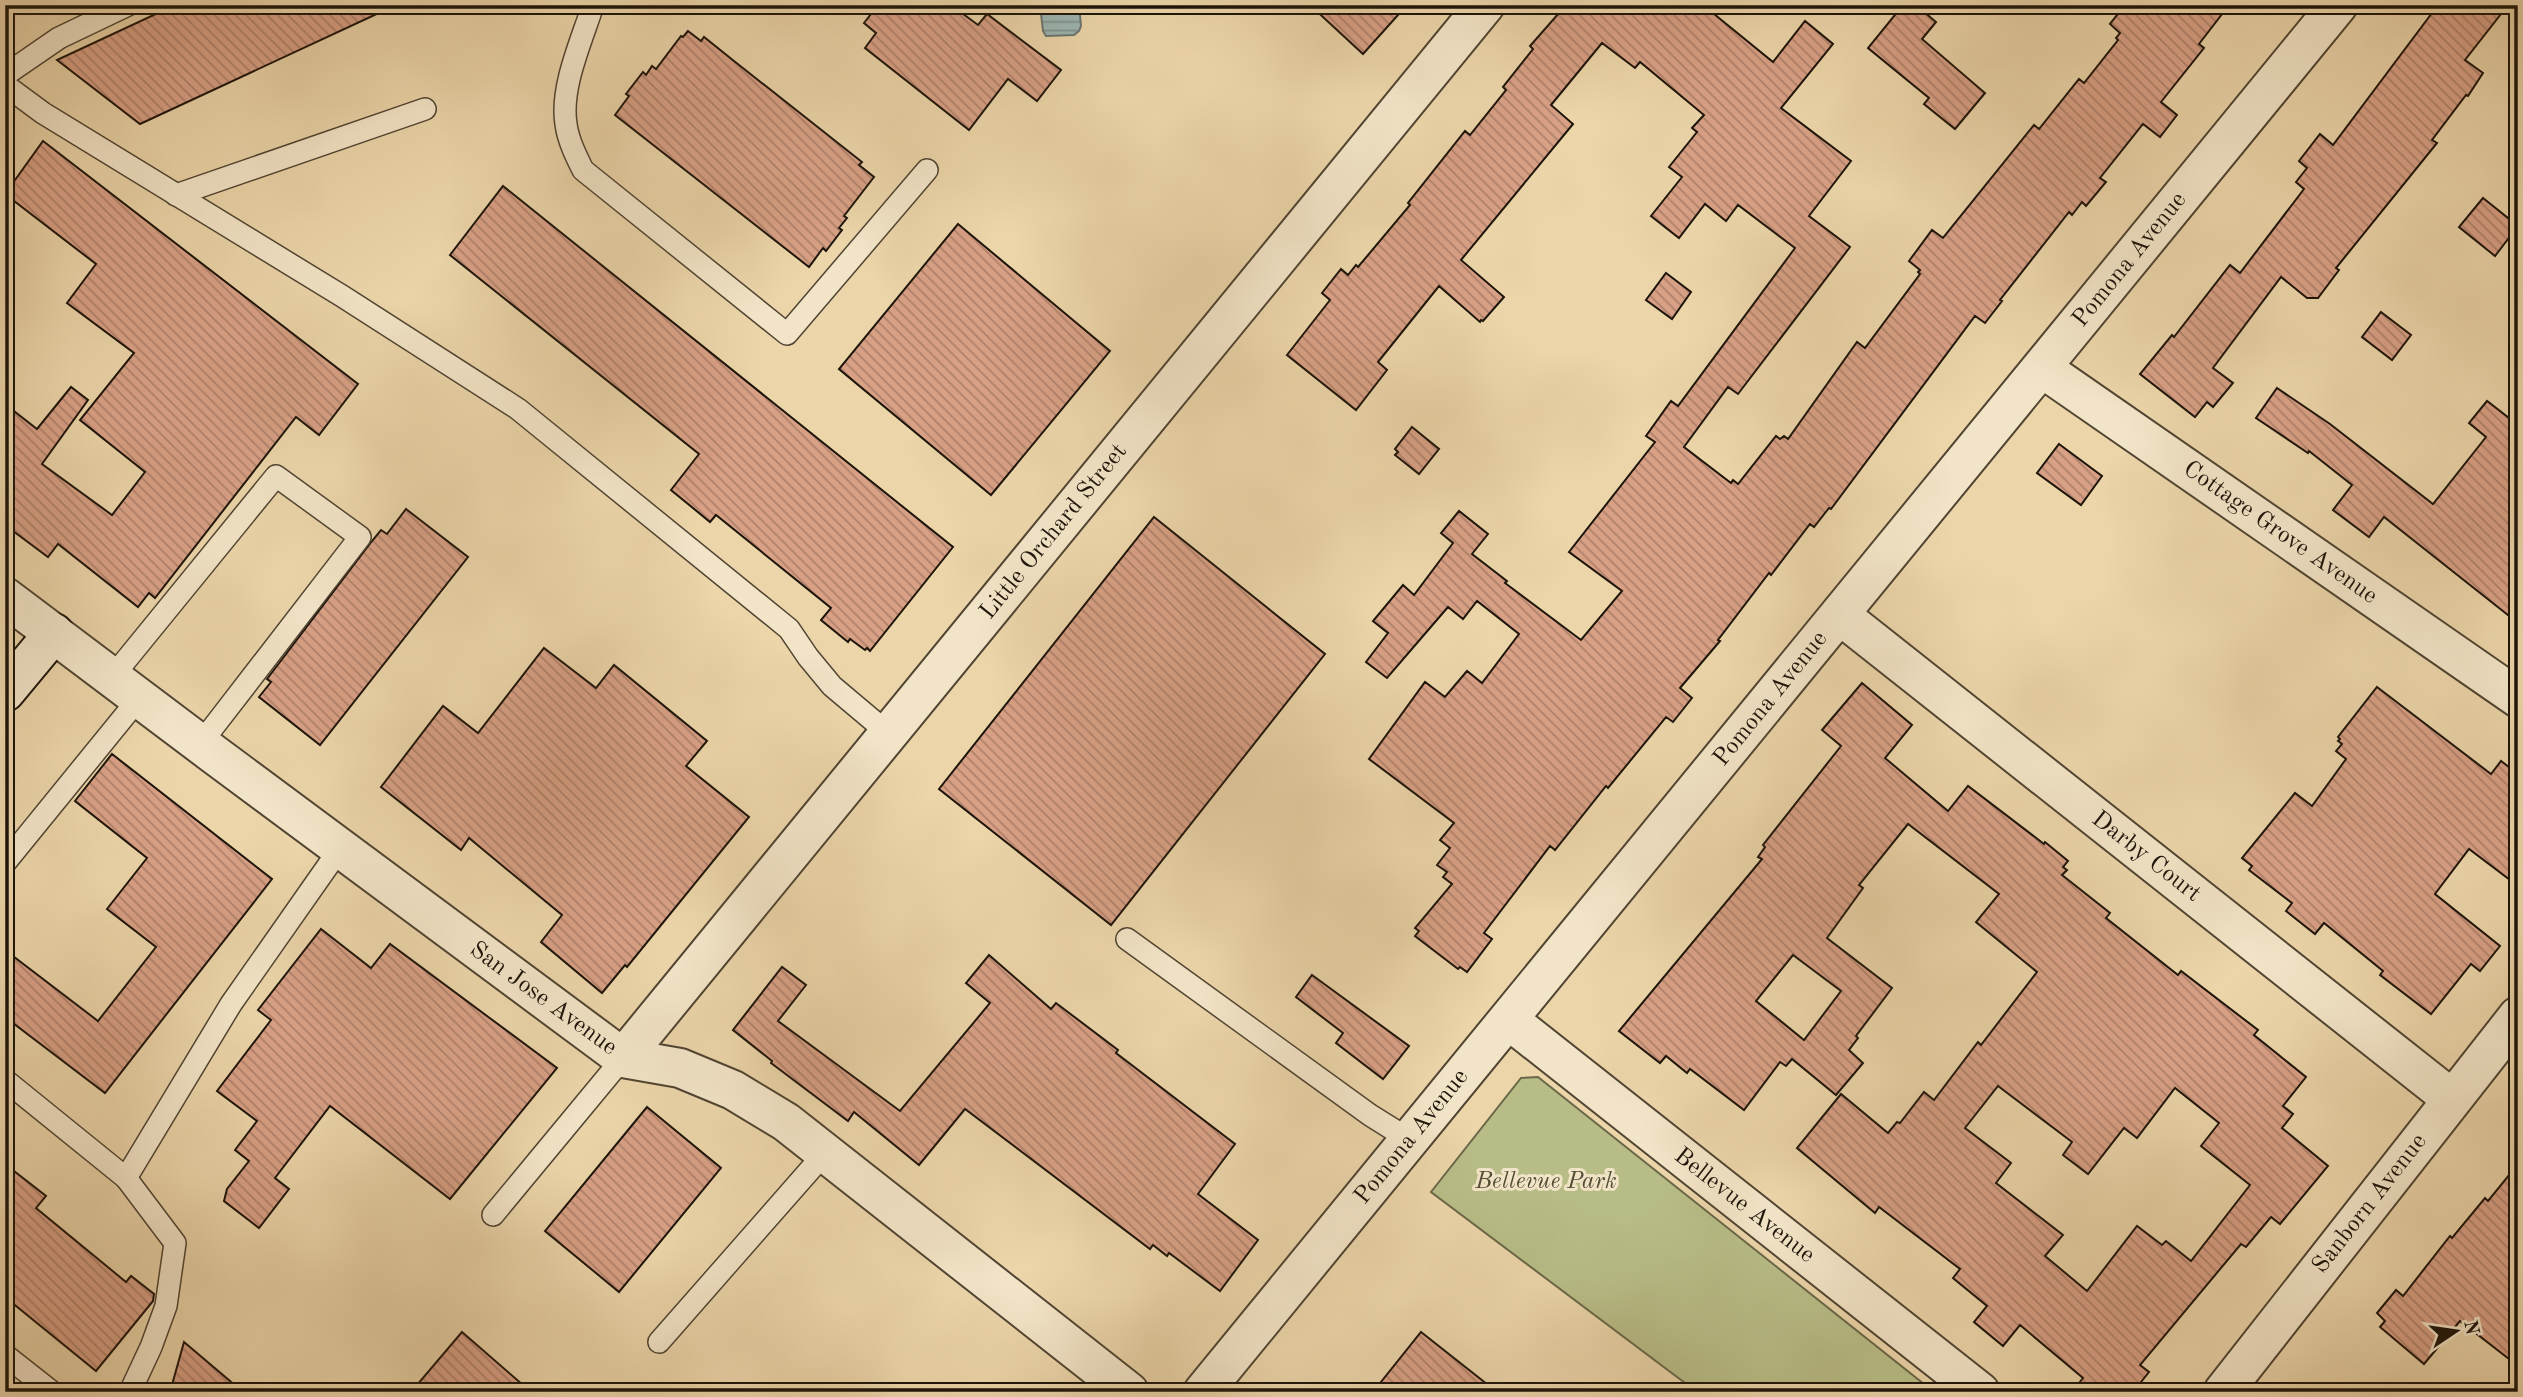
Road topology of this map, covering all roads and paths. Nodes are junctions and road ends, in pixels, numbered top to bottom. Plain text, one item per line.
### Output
1 (128, 5) edge
2 (593, 5) edge
3 (1485, 5) edge
4 (2338, 5) edge
5 (5, 75) edge
6 (5, 85) edge
7 (425, 109) dead end
8 (928, 170) dead end
9 (176, 195) junction
10 (2042, 368) junction
11 (5, 597) edge
12 (1840, 615) junction
13 (54, 634) junction
14 (126, 687) junction
15 (5, 692) edge
16 (2518, 698) edge
17 (212, 729) junction
18 (889, 734) junction
19 (339, 850) junction
20 (5, 863) edge
21 (1127, 939) dead end
22 (2518, 1016) edge
23 (1509, 1020) junction
24 (623, 1058) junction
25 (5, 1080) edge
26 (2452, 1098) junction
27 (1410, 1140) junction
28 (824, 1154) junction
29 (126, 1178) junction
30 (493, 1215) dead end
31 (659, 1342) dead end
32 (5, 1355) edge
33 (52, 1392) edge
34 (130, 1392) edge
35 (1129, 1392) edge
36 (1203, 1392) edge
37 (1980, 1392) edge
38 (2223, 1392) edge

1 - 5 lane
2 - 8 lane
3 - 18 street, Little Orchard Street
4 - 10 street, Pomona Avenue
6 - 9 lane
7 - 9 lane
9 - 18 lane
10 - 12 street, Pomona Avenue
10 - 16 street, Cottage Grove Avenue
11 - 13 street, San Jose Avenue
12 - 23 street, Pomona Avenue
12 - 26 street, Darby Court
13 - 14 street, San Jose Avenue
13 - 15 street
14 - 17 street, San Jose Avenue
14 - 17 lane
14 - 20 lane
17 - 19 street, San Jose Avenue
18 - 24 street, Little Orchard Street
19 - 24 street, San Jose Avenue
19 - 29 lane
21 - 27 lane
22 - 26 street, Sanborn Avenue
23 - 27 street, Pomona Avenue
23 - 37 street, Bellevue Avenue
24 - 28 street, San Jose Avenue
24 - 30 lane
25 - 29 lane
26 - 38 street, Sanborn Avenue
27 - 36 street, Pomona Avenue
28 - 31 lane
28 - 35 street, San Jose Avenue
29 - 34 lane
32 - 33 lane

